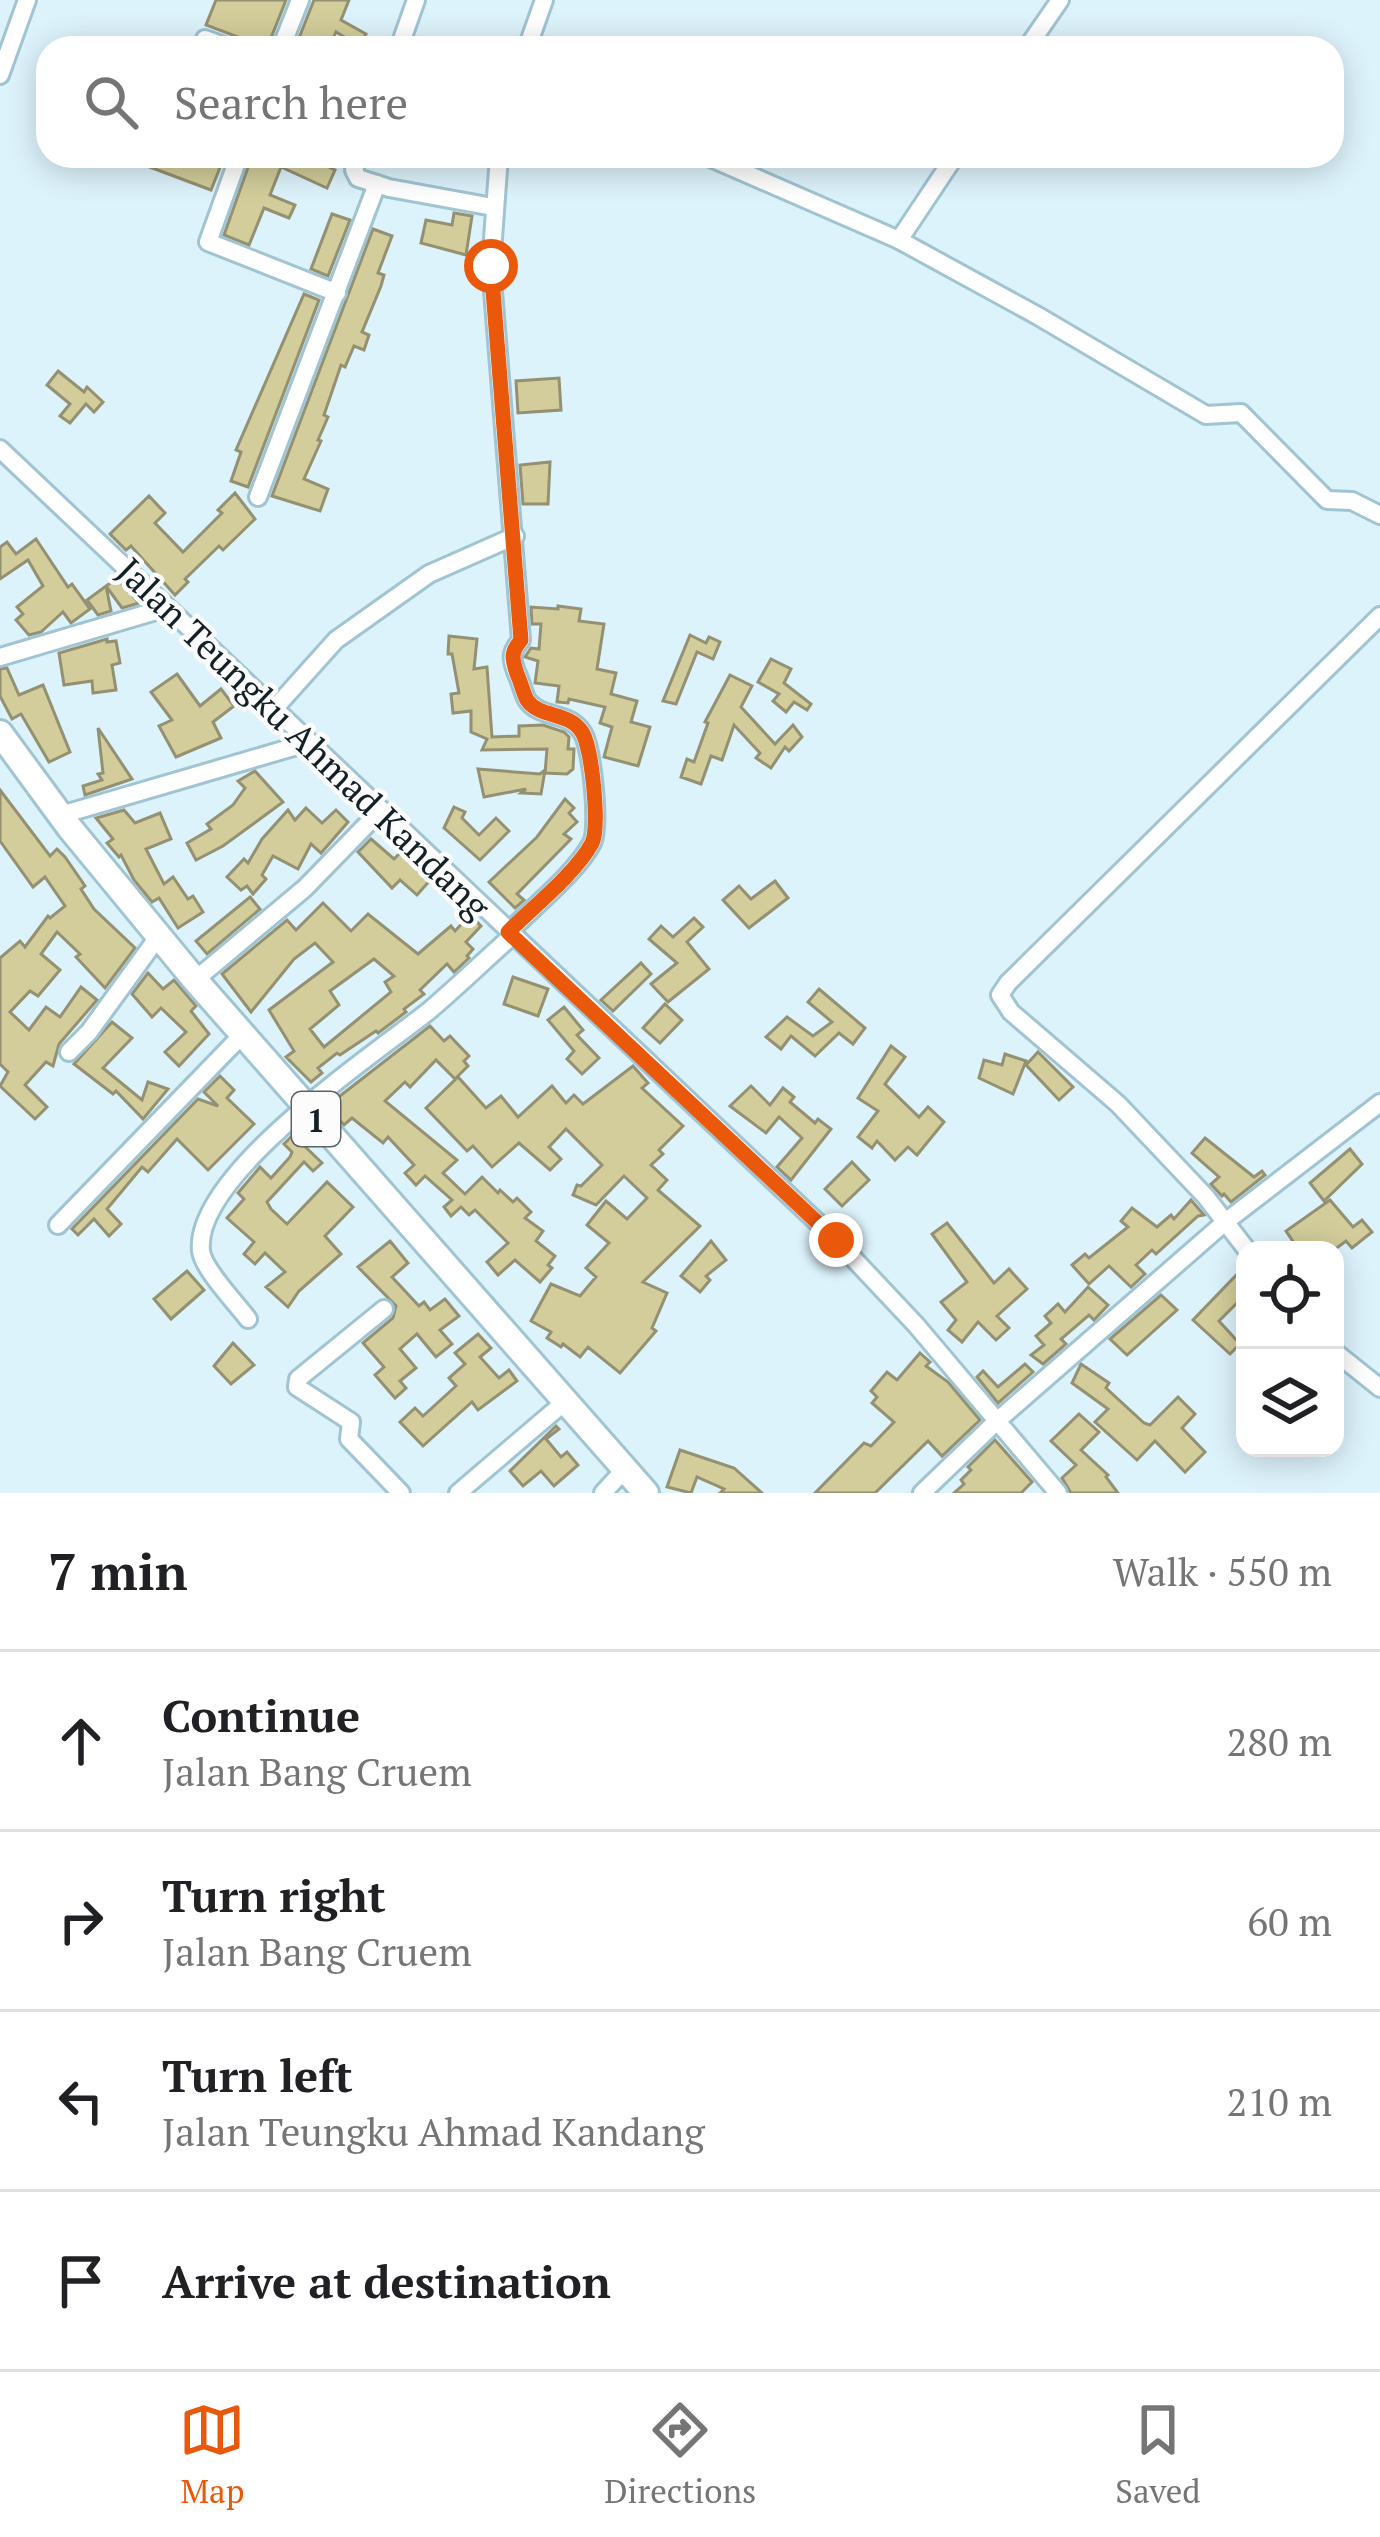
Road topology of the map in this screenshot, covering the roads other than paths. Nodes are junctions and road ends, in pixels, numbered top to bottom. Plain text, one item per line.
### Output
1 (27, 0) edge
2 (299, 0) edge
3 (416, 0) edge
4 (544, 0) edge
5 (1060, 0) edge
6 (286, 36) edge
7 (403, 36) edge
8 (530, 36) edge
9 (1036, 36) edge
10 (0, 75) edge
11 (235, 168) edge
12 (356, 168) edge
13 (498, 168) edge
14 (734, 168) edge
15 (947, 168) edge
16 (377, 184) junction
17 (493, 207) junction
18 (899, 240) junction
19 (337, 293) junction
20 (0, 448) edge
21 (258, 497) dead end
22 (1380, 515) edge
23 (515, 536) junction
24 (166, 608) junction
25 (1380, 616) edge
26 (0, 657) edge
27 (274, 708) junction
28 (0, 734) edge
29 (307, 743) junction
30 (380, 811) junction
31 (61, 815) junction
32 (510, 934) junction
33 (158, 937) junction
34 (195, 980) junction
35 (242, 1034) junction
36 (69, 1052) dead end
37 (1380, 1102) edge
38 (303, 1105) junction
39 (1224, 1223) junction
40 (58, 1225) dead end
41 (1239, 1241) edge
42 (384, 1309) dead end
43 (248, 1318) dead end
44 (1344, 1359) edge
45 (1380, 1388) edge
46 (567, 1400) junction
47 (997, 1421) junction
48 (626, 1468) junction
49 (401, 1493) edge
50 (458, 1493) edge
51 (603, 1493) edge
52 (646, 1493) edge
53 (922, 1493) edge
54 (1058, 1493) edge

1 - 10 street
2 - 6 street
3 - 7 street
4 - 8 street
5 - 9 street
11 - 19 street
12 - 16 street
13 - 17 street
14 - 18 street
15 - 18 street
16 - 17 street
16 - 19 street
17 - 23 street
18 - 22 street
19 - 21 street
20 - 24 street, Jalan Teungku Ahmad Kandang
23 - 27 street
23 - 32 street
24 - 26 street
24 - 27 street, Jalan Teungku Ahmad Kandang
25 - 39 street
27 - 29 street, Jalan Teungku Ahmad Kandang
28 - 31 highway, 1
29 - 30 street, Jalan Teungku Ahmad Kandang
29 - 31 street
30 - 32 street, Jalan Teungku Ahmad Kandang
30 - 34 street
31 - 33 highway, 1
32 - 38 street
32 - 47 street, Jalan Teungku Ahmad Kandang
33 - 34 highway, 1
33 - 36 street
34 - 35 highway, 1
35 - 38 highway, 1
35 - 40 street
37 - 39 street
38 - 43 street
38 - 46 highway, 1
39 - 41 street
39 - 47 street
42 - 49 street
44 - 45 street
46 - 48 highway, 1
46 - 50 street
47 - 53 street
47 - 54 street, Jalan Teungku Ahmad Kandang
48 - 51 street
48 - 52 highway, 1

